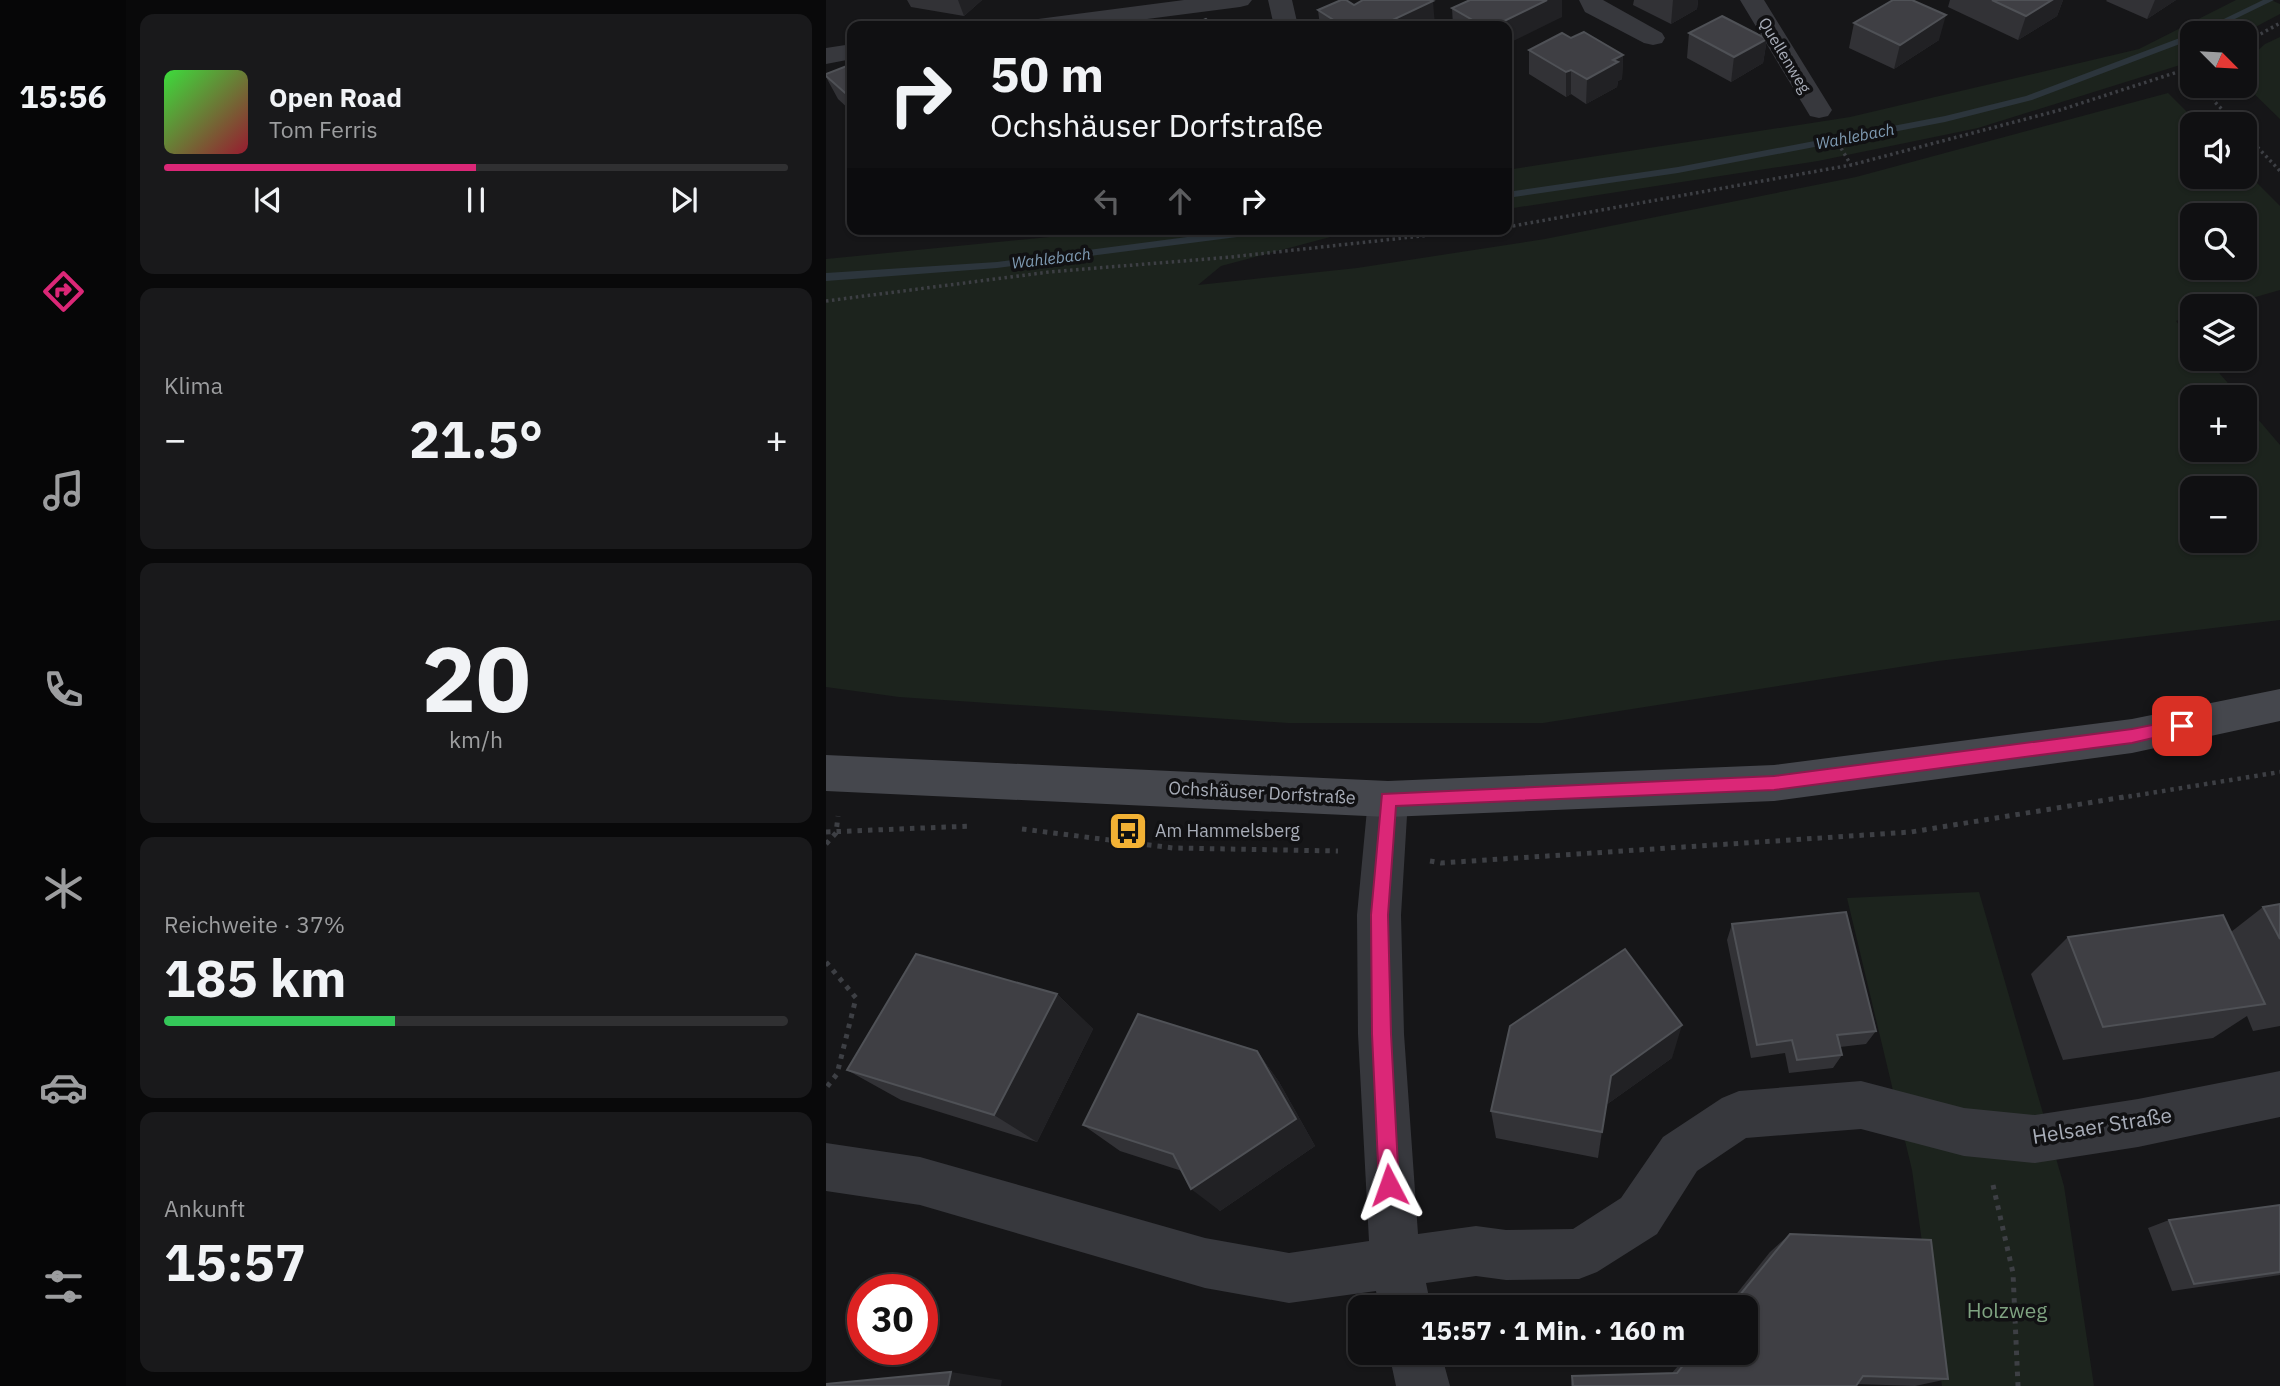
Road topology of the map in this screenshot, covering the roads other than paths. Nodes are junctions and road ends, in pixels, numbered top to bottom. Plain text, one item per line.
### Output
1 (1044, 0) edge
2 (1240, 0) edge
3 (1280, 0) edge
4 (1591, 0) edge
5 (1752, 0) edge
6 (1042, 21) edge
7 (1080, 21) edge
8 (1285, 21) edge
9 (1653, 38) dead end
10 (847, 53) edge
11 (826, 56) edge
12 (1819, 110) dead end
13 (2280, 705) edge
14 (826, 774) edge
15 (1388, 799) junction
16 (2280, 1094) edge
17 (826, 1167) edge
18 (1401, 1285) edge
19 (1418, 1365) edge
20 (1423, 1386) edge

1 - 6 street
2 - 7 street
3 - 8 street
4 - 9 street
5 - 12 street, Quellenweg
10 - 11 street
13 - 15 main road, Ochshäuser Dorfstraße
14 - 15 main road, Ochshäuser Dorfstraße
15 - 18 street
16 - 18 street, Helsaer Straße
17 - 18 street
19 - 20 street

